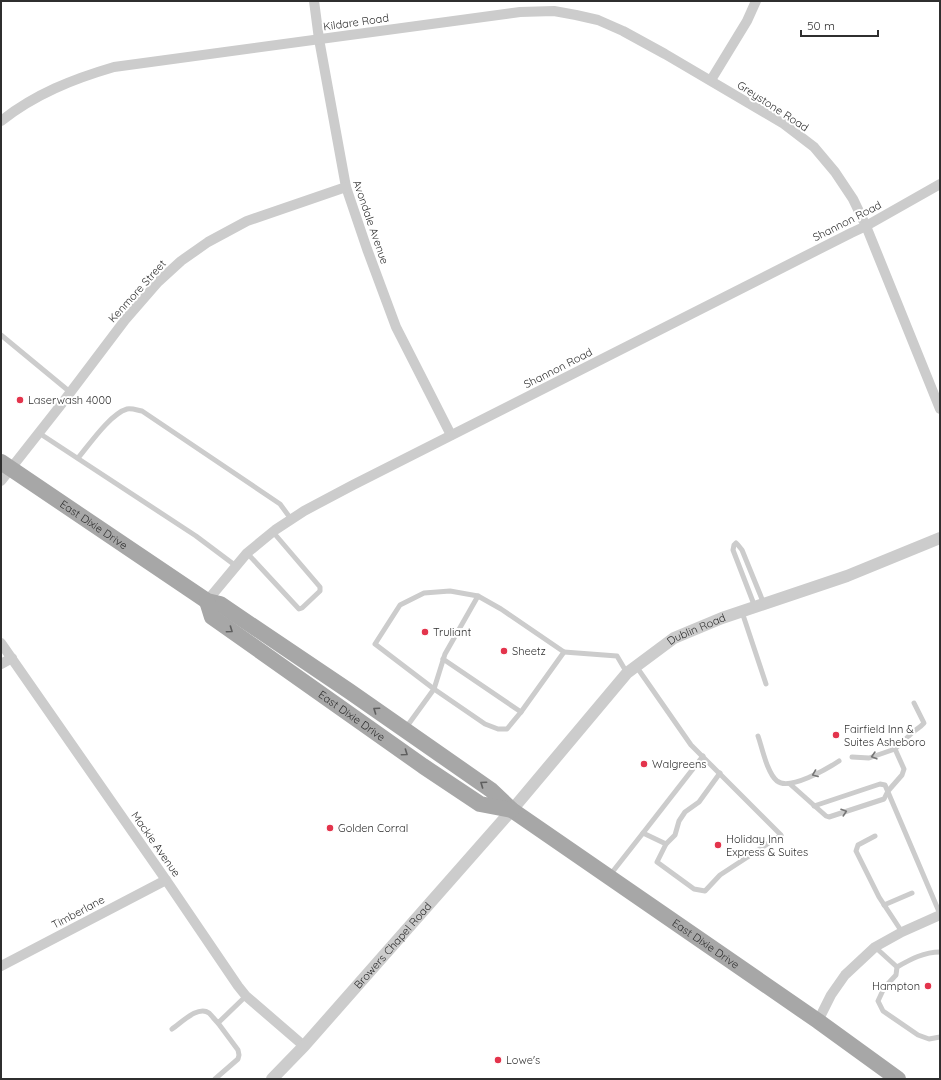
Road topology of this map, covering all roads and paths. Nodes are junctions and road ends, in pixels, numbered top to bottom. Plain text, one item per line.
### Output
1 (314, 1) edge
2 (756, 1) edge
3 (319, 39) junction
4 (711, 80) junction
5 (1, 121) edge
6 (940, 184) edge
7 (346, 187) junction
8 (866, 226) junction
9 (1, 335) edge
10 (70, 392) junction
11 (940, 410) edge
12 (39, 433) junction
13 (451, 435) junction
14 (78, 458) junction
15 (4, 470) edge
16 (291, 519) junction
17 (273, 532) junction
18 (940, 538) edge
19 (246, 553) junction
20 (236, 566) junction
21 (478, 596) junction
22 (207, 601) junction
23 (760, 605) junction
24 (741, 611) junction
25 (1, 643) edge
26 (564, 652) junction
27 (12, 658) junction
28 (443, 660) junction
29 (1, 664) edge
30 (632, 670) junction
31 (766, 684) dead end
32 (434, 689) junction
33 (914, 702) dead end
34 (521, 712) junction
35 (405, 729) junction
36 (758, 736) dead end
37 (895, 749) junction
38 (703, 756) junction
39 (852, 757) dead end
40 (838, 762) dead end
41 (720, 773) junction
42 (790, 784) junction
43 (888, 791) junction
44 (814, 806) junction
45 (512, 810) junction
46 (643, 833) junction
47 (875, 836) dead end
48 (666, 844) junction
49 (608, 876) junction
50 (166, 880) junction
51 (912, 893) dead end
52 (884, 905) junction
53 (940, 915) edge
54 (902, 932) junction
55 (875, 947) junction
56 (940, 952) edge
57 (1, 966) edge
58 (897, 967) junction
59 (246, 996) junction
60 (818, 1021) junction
61 (218, 1023) junction
62 (172, 1029) dead end
63 (940, 1037) edge
64 (304, 1046) junction
65 (215, 1079) edge
66 (272, 1079) edge
67 (898, 1079) edge

1 - 3 street, Avondale Avenue
2 - 4 street
3 - 4 street, Kildare Road
3 - 5 street, Kildare Road
3 - 7 street, Avondale Avenue
4 - 8 street, Greystone Road
6 - 8 street, Shannon Road
7 - 10 street, Kenmore Street
7 - 13 street, Avondale Avenue
8 - 11 street, Greystone Road
8 - 13 street, Shannon Road
9 - 10 lane
10 - 12 street, Kenmore Street
12 - 14 lane
12 - 15 street, Kenmore Street
13 - 16 street, Shannon Road
14 - 16 lane
14 - 20 lane
15 - 22 main road, East Dixie Drive
16 - 17 street, Shannon Road
17 - 19 street, Shannon Road
17 - 19 lane
18 - 23 street, Dublin Road
19 - 20 street, Shannon Road
20 - 22 street, Shannon Road
21 - 26 lane
21 - 28 lane
21 - 32 lane
35 -> 22 main road, East Dixie Drive
22 -> 45 main road, East Dixie Drive
23 - 23 lane
23 - 24 street, Dublin Road
24 - 30 street, Dublin Road
24 - 31 lane
25 - 27 street, Mackie Avenue
26 - 30 lane
26 - 34 lane
27 - 29 street
27 - 50 street, Mackie Avenue
28 - 32 lane
28 - 34 lane
30 - 38 lane
30 - 45 street, Dublin Road
32 - 34 lane
32 - 35 lane
33 - 37 lane
45 -> 35 main road, East Dixie Drive
36 - 42 lane
37 -> 39 lane
37 - 43 lane
38 - 41 lane
38 - 46 lane
40 -> 42 lane
41 - 48 lane
41 - 48 lane
42 - 44 lane
43 - 44 lane
44 -> 43 lane
43 - 53 lane
45 - 49 main road, East Dixie Drive
45 - 64 street, Browers Chapel Road
46 - 48 lane
46 - 49 lane
47 - 52 lane
49 - 60 main road, East Dixie Drive
50 - 57 street, Timberlane
50 - 59 street, Mackie Avenue
51 - 52 lane
52 - 54 lane
53 - 54 street
54 - 55 street
55 - 58 lane
55 - 60 street
56 - 58 lane
58 - 63 lane
59 - 61 lane
59 - 64 street, Mackie Avenue
60 - 67 main road, East Dixie Drive
61 - 62 lane
61 - 65 lane
64 - 66 street, Browers Chapel Road

